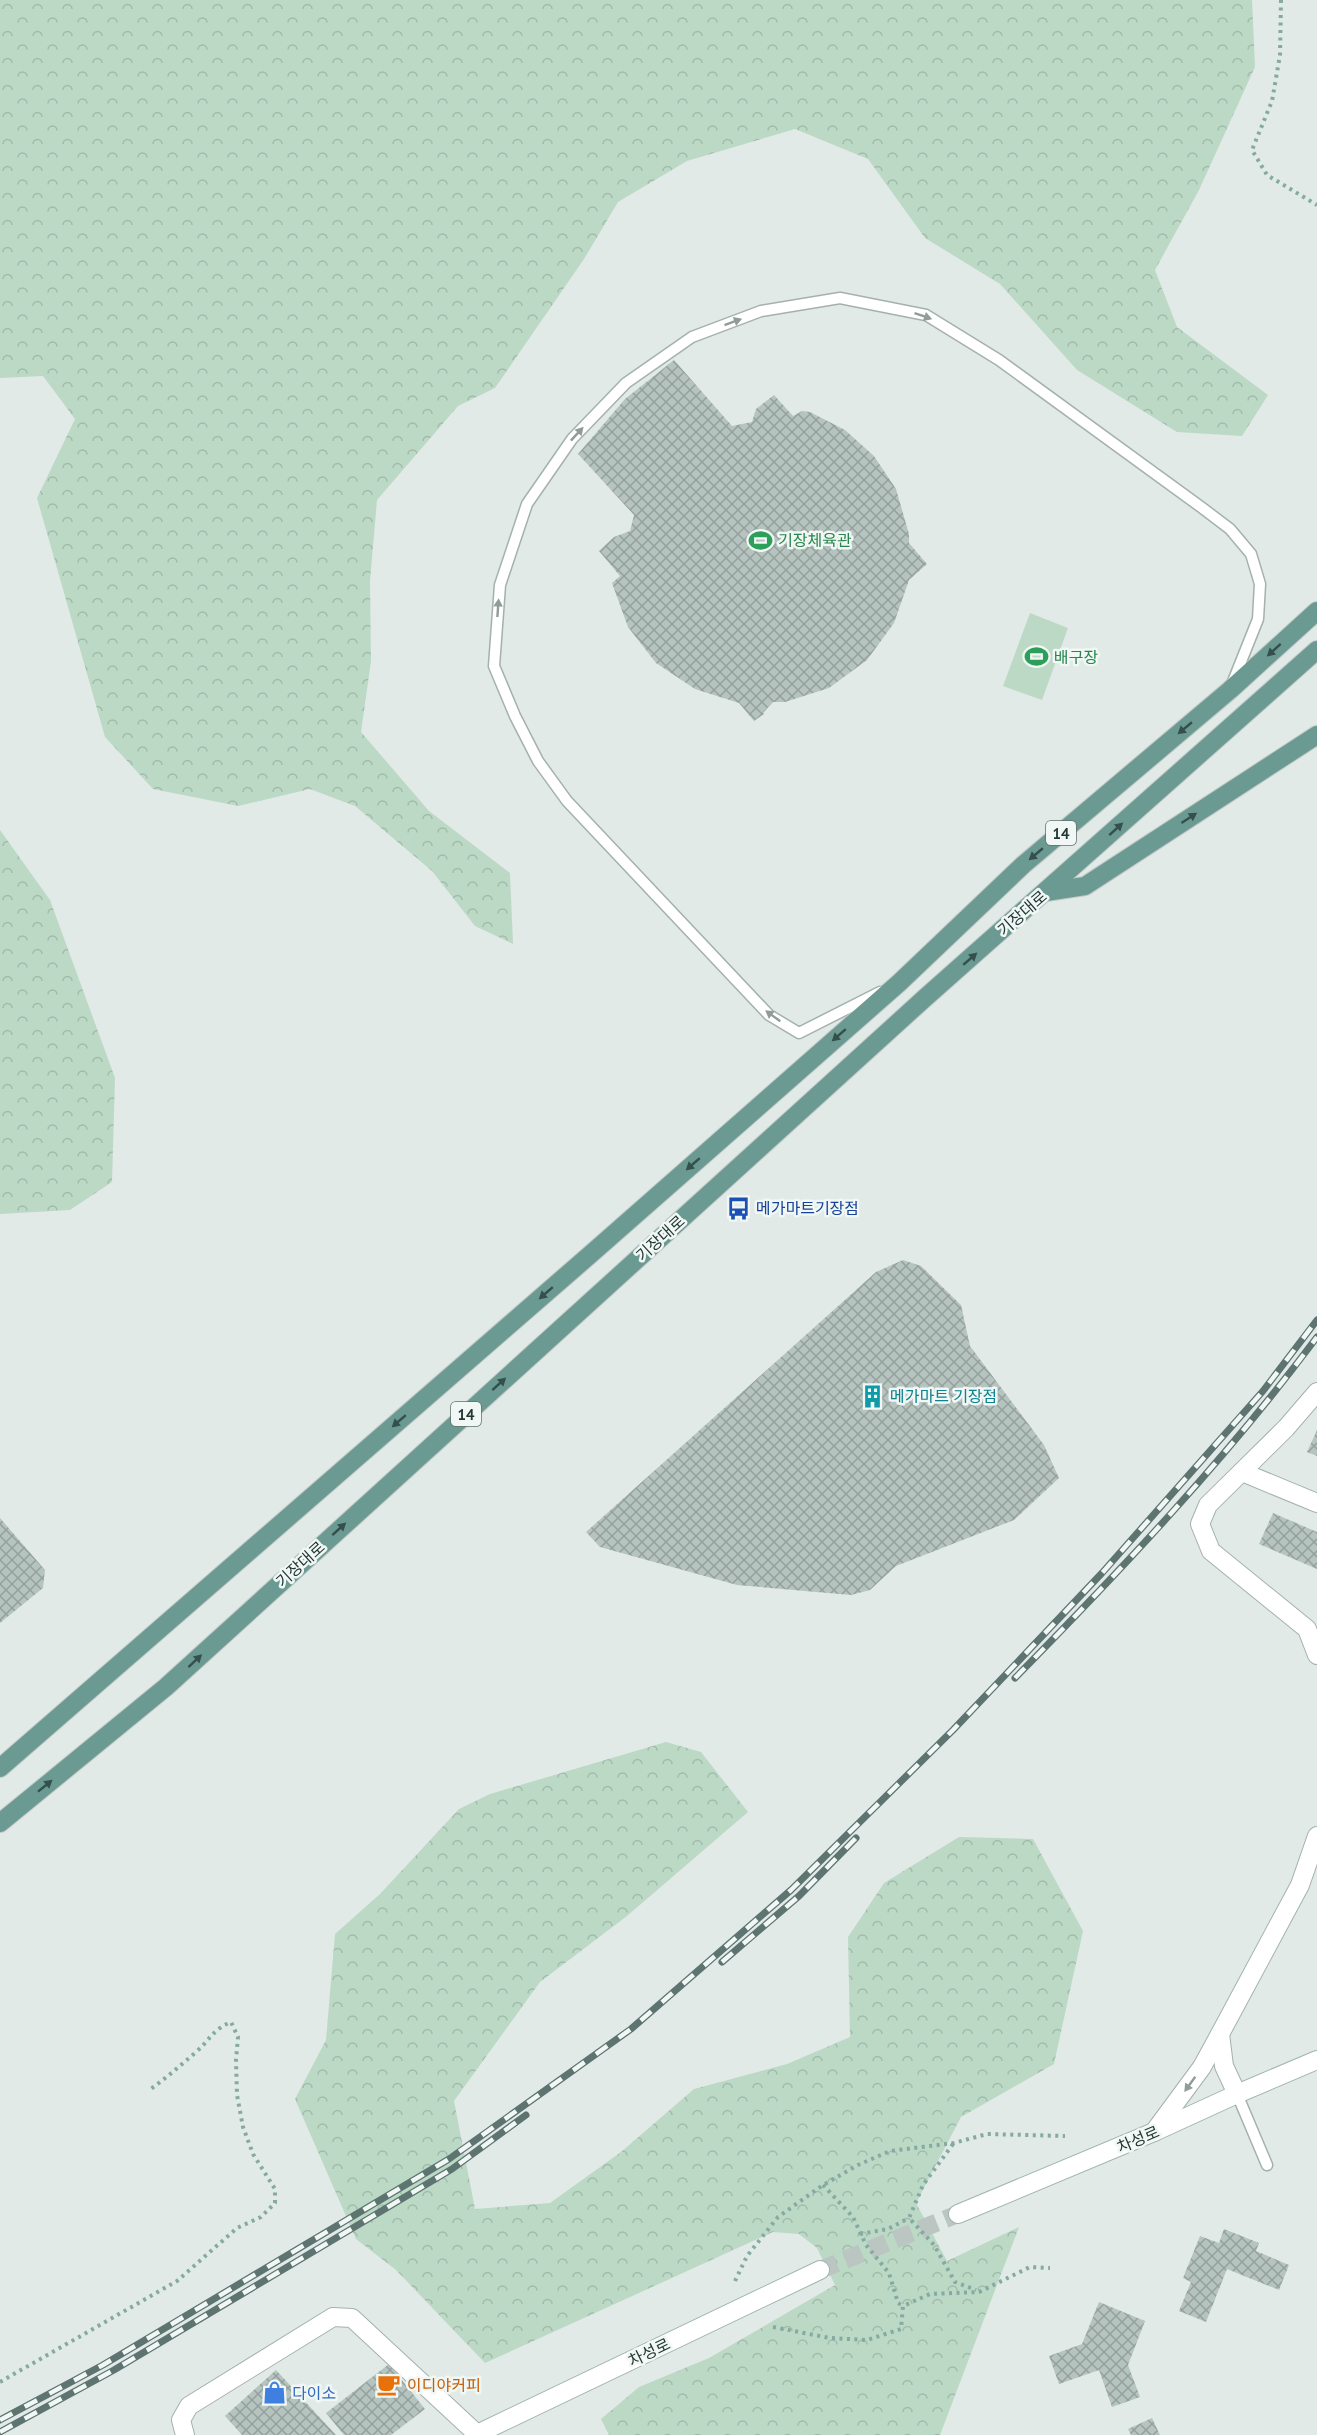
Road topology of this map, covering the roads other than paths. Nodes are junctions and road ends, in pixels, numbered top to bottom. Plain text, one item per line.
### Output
1 (1317, 611) edge
2 (1317, 650) edge
3 (1230, 690) junction
4 (1317, 735) edge
5 (1046, 892) junction
6 (899, 983) junction
7 (1317, 1392) edge
8 (1242, 1472) junction
9 (1317, 1503) edge
10 (1317, 1655) edge
11 (0, 1768) edge
12 (0, 1823) edge
13 (1317, 1836) edge
14 (1220, 2034) junction
15 (1317, 2060) edge
16 (1237, 2094) junction
17 (1154, 2132) junction
18 (1268, 2165) dead end
19 (958, 2214) tunnel mouth
20 (820, 2270) tunnel mouth
21 (185, 2435) edge
22 (477, 2435) edge

1 -> 3 main road, 기장대로 / 14
5 -> 2 main road, 기장대로 / 14
3 -> 6 main road, 기장대로 / 14
6 -> 3 lane
5 -> 4 main road
12 -> 5 main road, 기장대로 / 14
6 -> 11 main road, 기장대로 / 14
7 - 8 street
8 - 9 street
8 - 10 street
13 - 14 street
14 - 16 street
14 -> 17 street
15 - 16 street, 차성로
16 - 17 street, 차성로
16 - 18 lane
17 - 19 street, 차성로
20 - 22 street, 차성로
21 - 22 street

